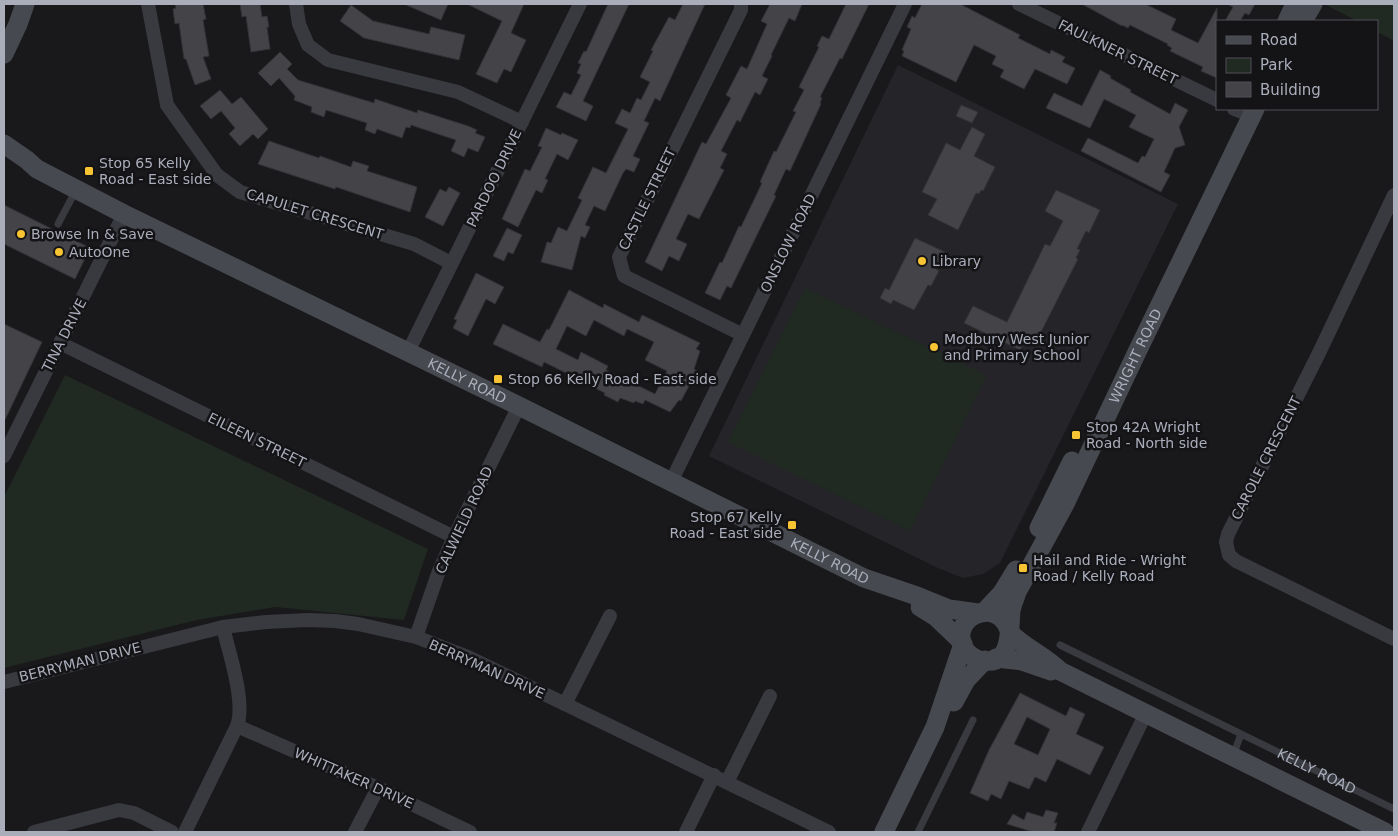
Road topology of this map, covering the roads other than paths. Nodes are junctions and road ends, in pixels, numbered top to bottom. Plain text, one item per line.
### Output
1 (23, 4) edge
2 (148, 4) edge
3 (296, 4) edge
4 (580, 4) edge
5 (741, 4) edge
6 (905, 4) edge
7 (1019, 4) edge
8 (1295, 4) edge
9 (1313, 4) edge
10 (1287, 20) edge
11 (1304, 20) edge
12 (4, 36) edge
13 (4, 54) edge
14 (1216, 100) edge
15 (1244, 110) edge
16 (522, 122) junction
17 (4, 144) edge
18 (4, 158) edge
19 (37, 169) junction
20 (76, 190) junction
21 (1394, 195) edge
22 (124, 214) junction
23 (58, 224) dead end
24 (451, 264) junction
25 (743, 335) junction
26 (60, 342) junction
27 (408, 352) junction
28 (518, 406) junction
29 (4, 456) edge
30 (671, 482) junction
31 (454, 537) junction
32 (900, 591) junction
33 (981, 612) junction
34 (610, 616) dead end
35 (223, 627) junction
36 (1010, 632) junction
37 (416, 638) junction
38 (1394, 639) edge
39 (963, 643) junction
40 (1060, 645) dead end
41 (991, 659) junction
42 (1060, 671) junction
43 (4, 682) edge
44 (770, 696) dead end
45 (565, 704) junction
46 (1146, 713) junction
47 (973, 720) dead end
48 (237, 726) junction
49 (935, 727) junction
50 (1241, 734) junction
51 (1233, 756) junction
52 (714, 775) junction
53 (727, 782) junction
54 (378, 788) junction
55 (1394, 809) edge
56 (34, 832) edge
57 (172, 832) edge
58 (184, 832) edge
59 (355, 832) edge
60 (470, 832) edge
61 (686, 832) edge
62 (829, 832) edge
63 (884, 832) edge
64 (918, 832) edge
65 (1088, 832) edge
66 (1385, 832) edge

1 - 12 street
1 - 13 street
2 - 24 street, CAPULET CRESCENT
3 - 16 street
4 - 16 street, PARDOO DRIVE
5 - 25 street, CASTLE STREET
6 - 25 street, ONSLOW ROAD
7 - 14 street, FAULKNER STREET
8 - 10 street
9 - 11 street
15 - 33 street, WRIGHT ROAD
15 - 36 street, WRIGHT ROAD
16 - 24 street, PARDOO DRIVE
17 - 19 street, KELLY ROAD
18 - 19 street, KELLY ROAD
19 - 20 street, KELLY ROAD
20 - 22 street, KELLY ROAD
20 - 23 lane
21 - 38 street, CAROLE CRESCENT
22 - 26 street, TINA DRIVE
22 - 27 street, KELLY ROAD
24 - 27 street, PARDOO DRIVE
25 - 30 street, ONSLOW ROAD
26 - 29 street, TINA DRIVE
26 - 31 street, EILEEN STREET
27 - 28 street, KELLY ROAD
28 - 30 street, KELLY ROAD
28 - 31 street, CALWIELD ROAD
30 - 32 street, KELLY ROAD
31 - 37 street, CALWIELD ROAD
32 - 33 street, KELLY ROAD
32 - 39 street, KELLY ROAD
33 - 36 street
33 - 39 street
34 - 45 street
35 - 37 street, BERRYMAN DRIVE
35 - 43 street, BERRYMAN DRIVE
35 - 48 street
36 - 41 street
36 - 42 street, KELLY ROAD
37 - 45 street, BERRYMAN DRIVE
39 - 41 street
39 - 49 street
40 - 50 lane, KELLY ROAD
41 - 42 street, KELLY ROAD
41 - 49 street
42 - 46 street, KELLY ROAD
44 - 53 street
45 - 52 street, BERRYMAN DRIVE
46 - 51 street, KELLY ROAD
46 - 65 street
47 - 64 lane
48 - 54 street, WHITTAKER DRIVE
48 - 58 street
49 - 63 street
50 - 51 lane
50 - 55 lane, KELLY ROAD
51 - 66 street, KELLY ROAD
52 - 53 street, BERRYMAN DRIVE
52 - 61 street
53 - 62 street, BERRYMAN DRIVE
54 - 59 street
54 - 60 street, WHITTAKER DRIVE
56 - 57 street

